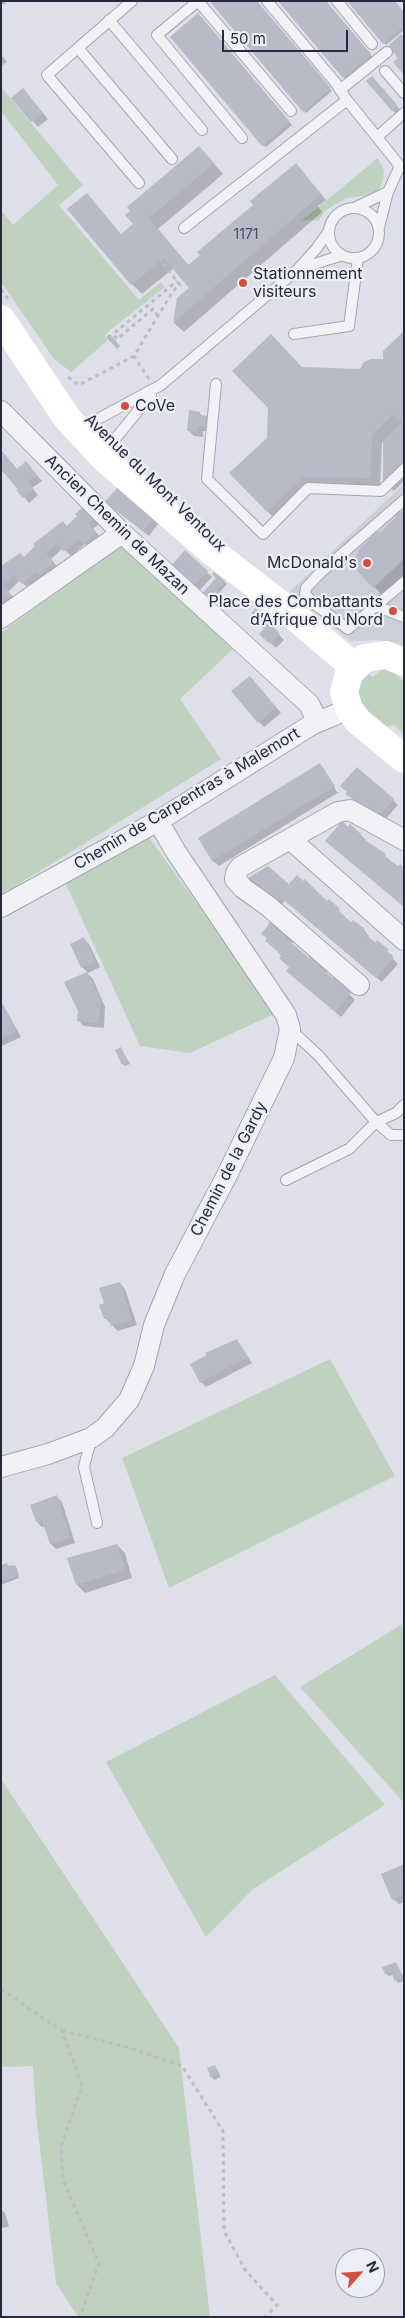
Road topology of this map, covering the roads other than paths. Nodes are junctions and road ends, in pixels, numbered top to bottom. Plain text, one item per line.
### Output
1 (132, 1) edge
2 (267, 1) edge
3 (337, 1) edge
4 (197, 2) edge
5 (109, 20) junction
6 (372, 44) dead end
7 (78, 48) junction
8 (387, 52) dead end
9 (385, 72) dead end
10 (340, 90) junction
11 (404, 93) edge
12 (347, 100) junction
13 (291, 111) dead end
14 (404, 113) edge
15 (202, 130) dead end
16 (377, 137) junction
17 (242, 138) dead end
18 (172, 160) dead end
19 (139, 183) dead end
20 (388, 192) junction
21 (354, 208) junction
22 (379, 227) junction
23 (184, 228) dead end
24 (329, 231) junction
25 (342, 255) junction
26 (358, 258) junction
27 (297, 270) junction
28 (5, 310) edge
29 (294, 334) dead end
30 (216, 384) dead end
31 (155, 390) junction
32 (1, 411) edge
33 (100, 441) junction
34 (404, 469) edge
35 (404, 500) edge
36 (122, 533) junction
37 (404, 582) edge
38 (376, 606) junction
39 (1, 618) edge
40 (404, 618) edge
41 (404, 662) edge
42 (354, 667) junction
43 (349, 709) junction
44 (318, 722) junction
45 (404, 759) edge
46 (158, 820) junction
47 (290, 839) junction
48 (404, 840) edge
49 (1, 908) edge
50 (404, 940) edge
51 (359, 985) dead end
52 (290, 1029) junction
53 (404, 1105) edge
54 (376, 1122) junction
55 (404, 1135) edge
56 (286, 1180) dead end
57 (91, 1438) junction
58 (1, 1467) edge
59 (97, 1523) dead end

1 - 5 lane
2 - 10 lane
3 - 6 lane
4 - 13 lane
4 - 17 lane
5 - 7 lane
5 - 15 lane
7 - 18 lane
7 - 19 lane
8 - 10 lane
9 - 11 lane
10 - 12 lane
12 - 16 lane
12 - 23 lane
14 - 16 lane
16 - 20 lane
20 - 21 lane
20 - 22 lane
21 - 22 lane
21 - 24 lane
22 - 26 lane
24 - 25 lane
24 - 27 lane
25 - 26 lane
25 - 27 lane
26 - 29 lane
27 - 31 lane
28 - 33 main road, Avenue du Mont Ventoux
28 - 33 main road, Avenue du Mont Ventoux
30 - 34 lane
31 - 33 lane
31 - 33 lane
32 - 36 street, Ancien Chemin de Mazan
33 - 42 main road, Avenue du Mont Ventoux
35 - 38 lane
36 - 39 street
36 - 44 street, Ancien Chemin de Mazan
37 - 38 lane
38 - 40 lane
41 - 42 main road
42 - 43 main road
43 - 44 street, Chemin de Carpentras à Malemort
43 - 45 main road
44 - 46 street, Chemin de Carpentras à Malemort
46 - 49 street, Chemin de Carpentras à Malemort
46 - 52 street
47 - 48 street
47 - 50 street
47 - 51 street
52 - 54 lane
52 - 57 street, Chemin de la Gardy
53 - 54 lane
54 - 55 lane
54 - 56 lane
57 - 58 street, Chemin de la Gardy
57 - 59 lane

